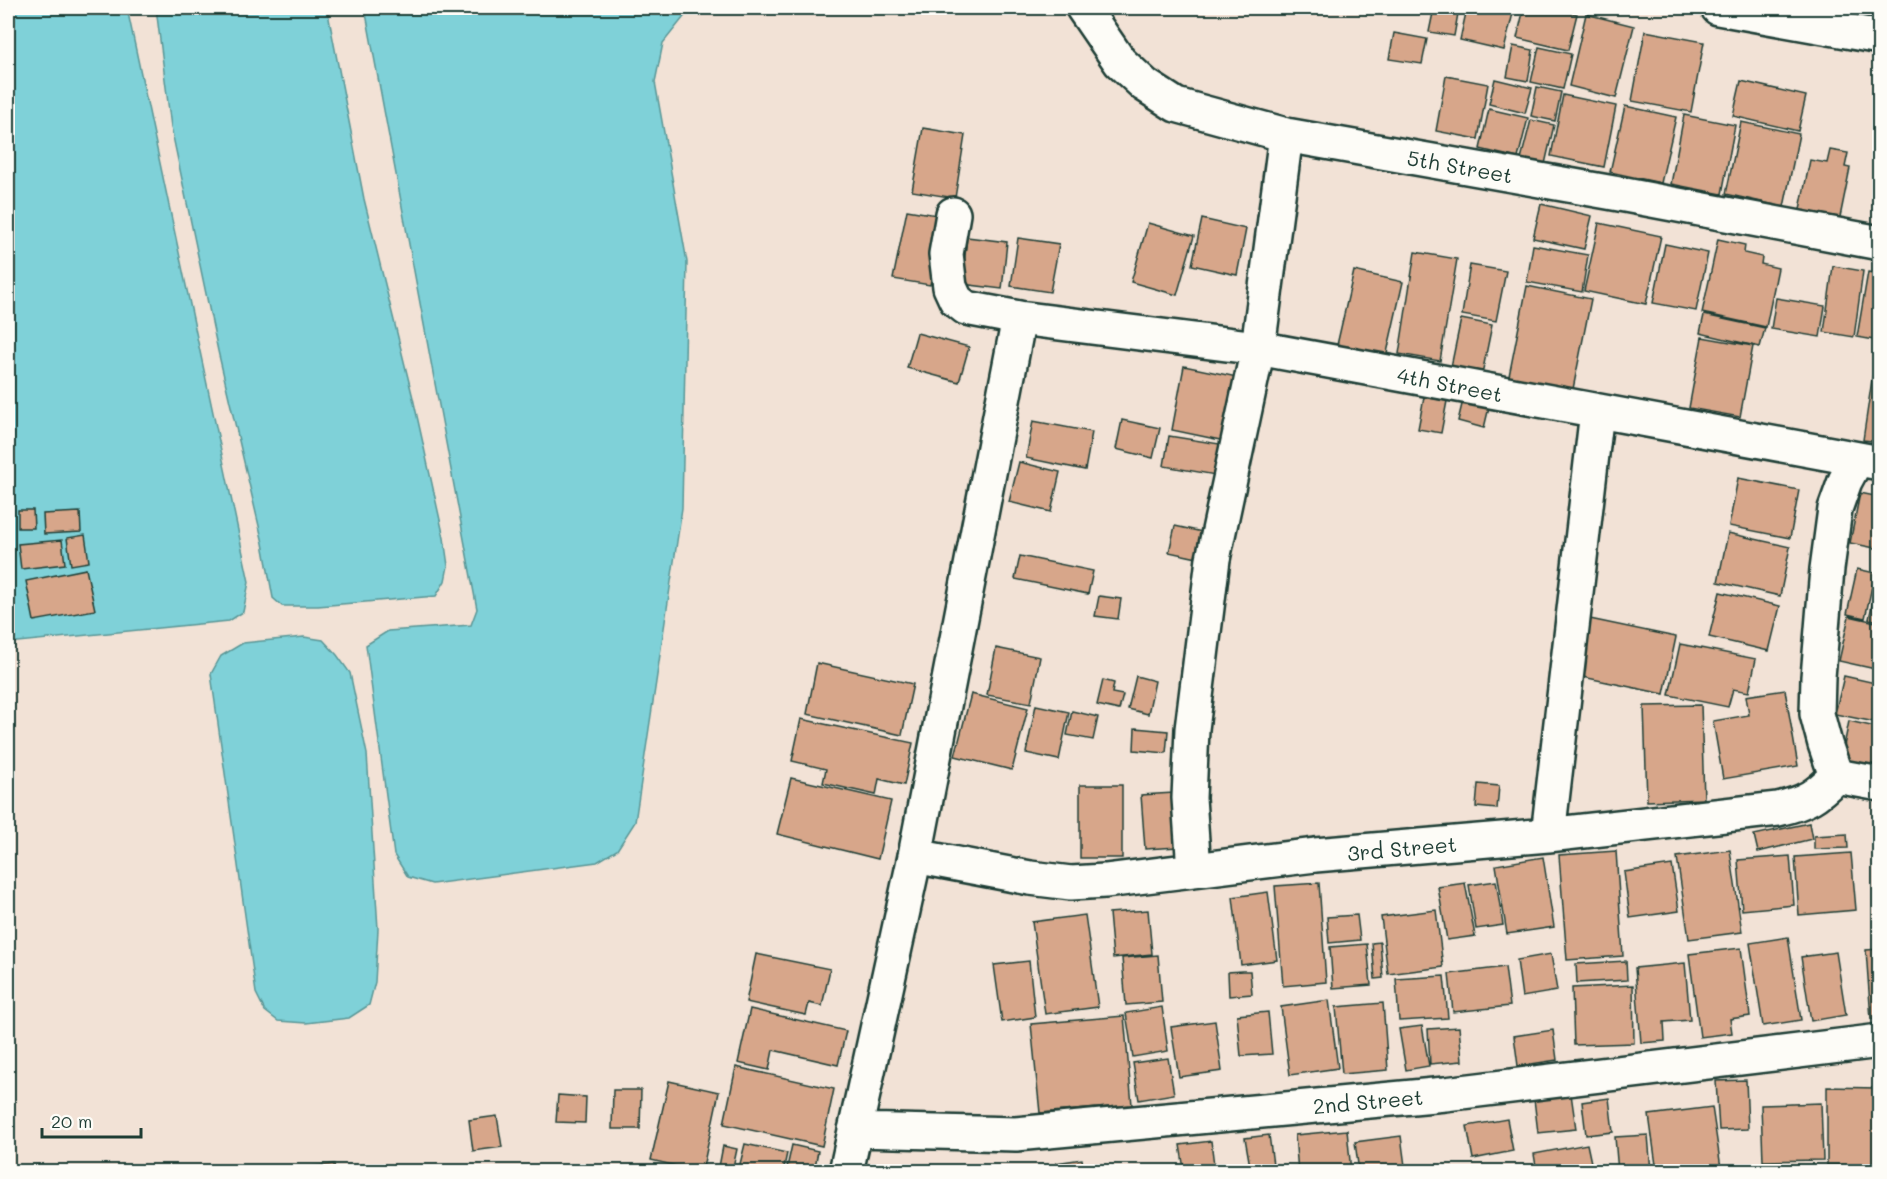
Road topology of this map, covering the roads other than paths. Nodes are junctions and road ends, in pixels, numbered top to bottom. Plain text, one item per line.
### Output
1 (1083, 8) edge
2 (1718, 8) edge
3 (1880, 37) edge
4 (1286, 135) junction
5 (953, 214) dead end
6 (1880, 243) edge
7 (1019, 318) junction
8 (1258, 348) junction
9 (1597, 411) junction
10 (1868, 461) edge
11 (1836, 776) junction
12 (1880, 783) edge
13 (1548, 835) junction
14 (915, 856) junction
15 (1194, 870) junction
16 (1880, 1041) edge
17 (855, 1130) junction
18 (846, 1172) edge

1 - 4 street, 5th Street
2 - 3 street
4 - 6 street, 5th Street
4 - 8 street
5 - 7 street, 4th Street
7 - 8 street, 4th Street
7 - 14 street
8 - 9 street, 4th Street
8 - 15 street
9 - 10 street, 4th Street
9 - 13 street
10 - 11 street
11 - 12 street
11 - 13 street, 3rd Street
13 - 15 street, 3rd Street
14 - 15 street, 3rd Street
14 - 17 street
16 - 17 street, 2nd Street
17 - 18 street

